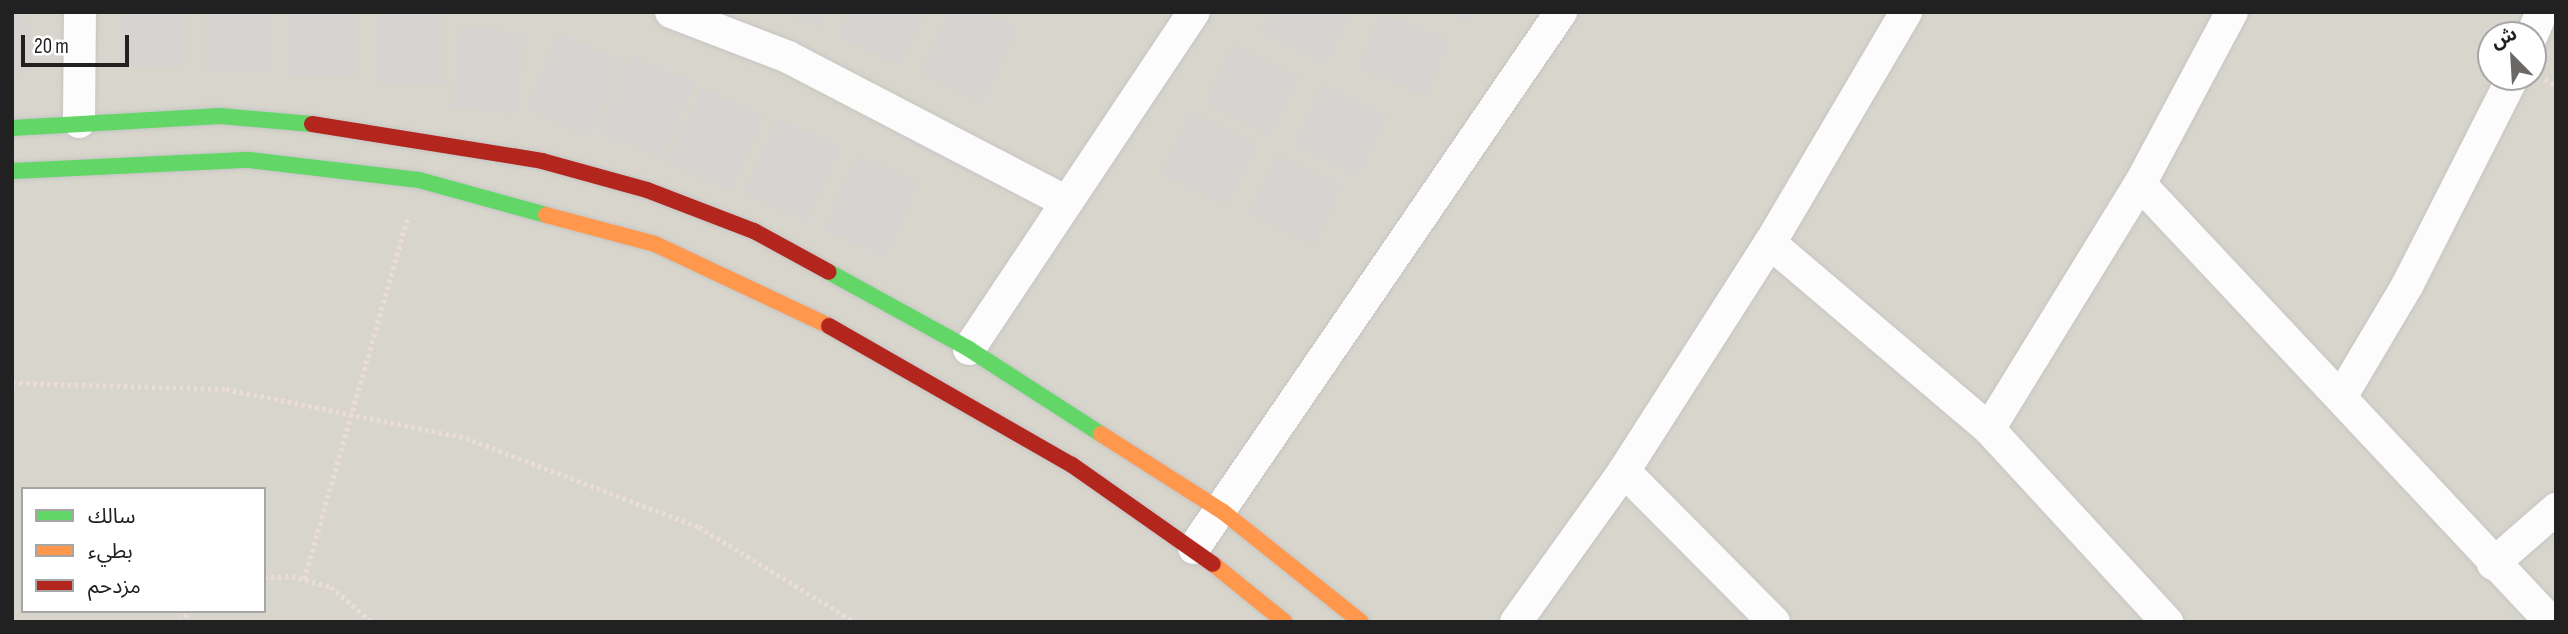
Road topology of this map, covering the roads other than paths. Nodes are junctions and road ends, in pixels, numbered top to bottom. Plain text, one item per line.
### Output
1 (80, 12) edge
2 (671, 12) edge
3 (1194, 12) edge
4 (1561, 12) edge
5 (1906, 12) edge
6 (2232, 12) edge
7 (2506, 91) edge
8 (79, 122) junction
9 (12, 128) edge
10 (12, 171) edge
11 (2140, 184) junction
12 (1067, 202) junction
13 (1770, 243) junction
14 (968, 349) junction
15 (2341, 397) junction
16 (1989, 429) junction
17 (1624, 471) junction
18 (2556, 509) edge
19 (1222, 511) junction
20 (1194, 548) junction
21 (2493, 564) junction
22 (1285, 622) edge
23 (1361, 622) edge
24 (1516, 622) edge
25 (1774, 622) edge
26 (2167, 622) edge
27 (2551, 622) edge

1 - 8 street
2 - 12 street
3 - 12 street
4 - 19 street
5 - 13 street
6 - 11 street
7 - 15 street
8 - 9 street
8 - 14 street
10 - 20 street
11 - 15 street
11 - 16 street
12 - 14 street
13 - 16 street
13 - 17 street
14 - 19 street
15 - 21 street
16 - 26 street
17 - 24 street
17 - 25 street
18 - 21 street
19 - 20 street
19 - 23 street
20 - 22 street
21 - 27 street

